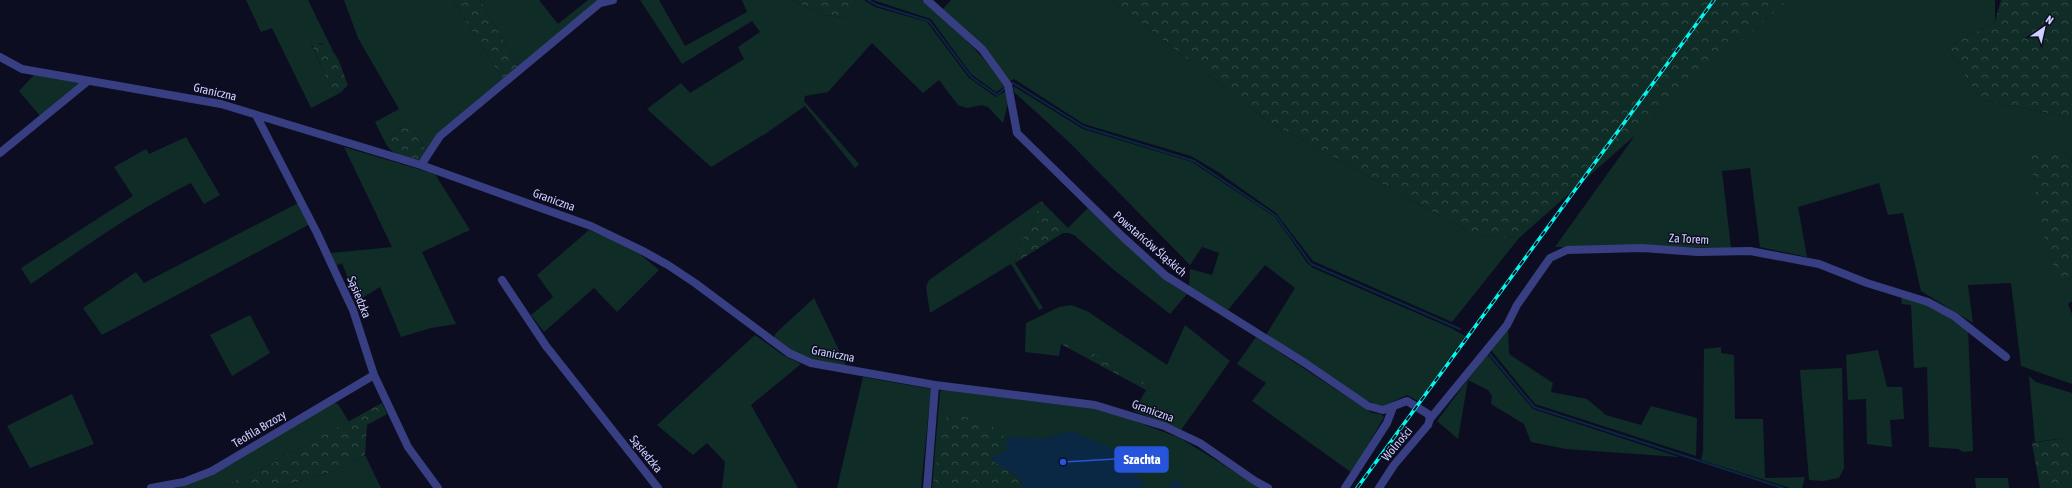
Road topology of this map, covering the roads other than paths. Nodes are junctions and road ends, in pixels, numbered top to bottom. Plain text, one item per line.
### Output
1 (613, 0) edge
2 (927, 0) edge
3 (0, 57) edge
4 (88, 81) junction
5 (256, 115) junction
6 (0, 153) edge
7 (421, 165) junction
8 (502, 280) dead end
9 (2006, 357) dead end
10 (374, 375) junction
11 (935, 384) junction
12 (1392, 408) junction
13 (1429, 417) junction
14 (151, 488) edge
15 (438, 488) edge
16 (658, 488) edge
17 (927, 488) edge
18 (1268, 488) edge
19 (1345, 488) edge
20 (1379, 488) edge

1 - 7 street
2 - 12 street, Powstańców Śląskich
3 - 4 street, Graniczna
4 - 5 street, Graniczna
4 - 6 street
5 - 7 street, Graniczna
5 - 10 street, Sąsiedzka
7 - 11 street, Graniczna
8 - 16 street, Sąsiedzka
9 - 13 street, Za Torem
10 - 14 street, Teofila Brzozy
10 - 15 street, Sąsiedzka
11 - 17 street
11 - 18 street, Graniczna
12 - 13 street, Powstańców Śląskich
12 - 19 street
13 - 20 street, Wolności

